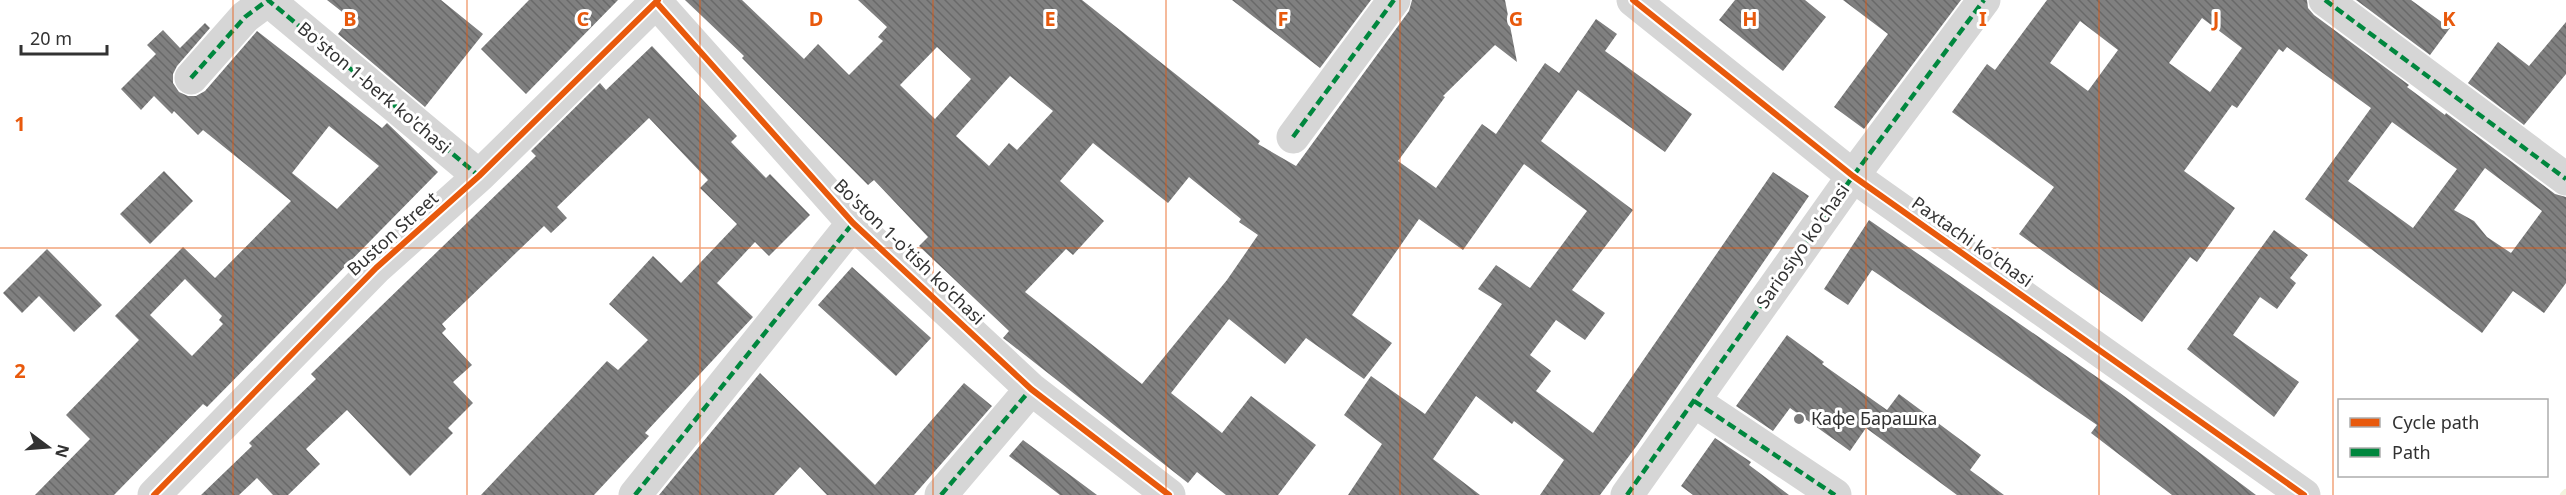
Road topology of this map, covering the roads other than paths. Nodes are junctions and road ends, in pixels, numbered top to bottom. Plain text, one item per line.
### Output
1 (268, 0) edge
2 (1394, 0) edge
3 (1633, 0) edge
4 (1984, 0) edge
5 (2325, 0) edge
6 (657, 1) edge
7 (191, 78) dead end
8 (1293, 137) dead end
9 (479, 176) junction
10 (1853, 176) junction
11 (2566, 179) edge
12 (853, 223) junction
13 (1031, 389) junction
14 (1694, 401) junction
15 (154, 495) edge
16 (635, 495) edge
17 (941, 495) edge
18 (1168, 495) edge
19 (1627, 495) edge
20 (1835, 495) edge
21 (2304, 495) edge

1 - 7 street
1 - 9 street, Bo'ston 1-berk ko'chasi
2 - 8 street
3 - 10 street, Paxtachi ko'chasi
4 - 10 street, Sariosiyo ko'chasi
5 - 11 street
6 - 9 street, Buston Street
6 - 12 street, Bo'ston 1-o'tish ko'chasi
9 - 15 street, Buston Street
10 - 14 street, Sariosiyo ko'chasi
10 - 21 street, Paxtachi ko'chasi
12 - 13 street, Bo'ston 1-o'tish ko'chasi
12 - 16 street
13 - 17 street
13 - 18 street, Bo'ston 1-o'tish ko'chasi
14 - 19 street, Sariosiyo ko'chasi
14 - 20 street

